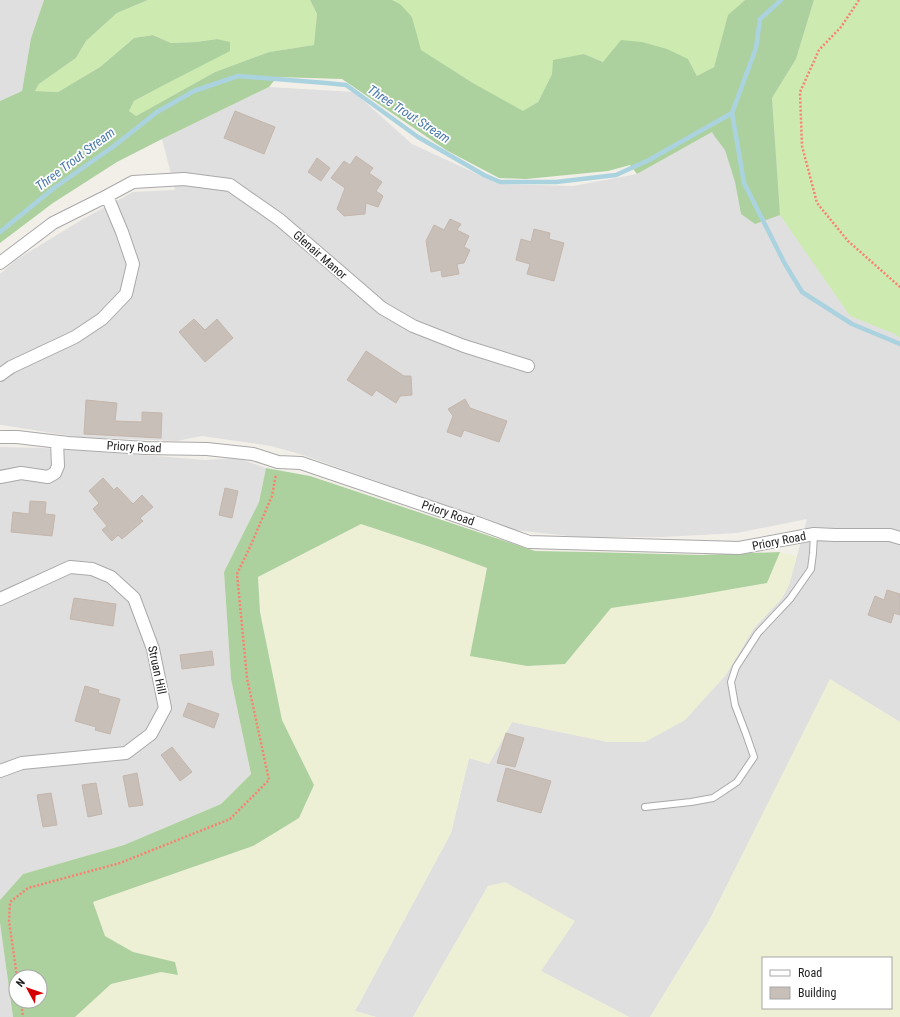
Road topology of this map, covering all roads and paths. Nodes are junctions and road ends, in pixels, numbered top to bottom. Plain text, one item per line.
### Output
1 (860, 0) edge
2 (107, 196) junction
3 (0, 263) edge
4 (900, 287) edge
5 (528, 366) dead end
6 (0, 375) edge
7 (0, 437) edge
8 (57, 442) junction
9 (278, 462) junction
10 (0, 477) edge
11 (814, 534) junction
12 (900, 538) edge
13 (0, 599) edge
14 (0, 772) edge
15 (645, 807) dead end
16 (16, 969) edge

1 - 4 path
2 - 3 street, Glenair Manor
2 - 5 street, Glenair Manor
2 - 6 street
7 - 8 street, Priory Road
8 - 9 street, Priory Road
8 - 10 street
9 - 11 street, Priory Road
9 - 16 path
11 - 12 street, Priory Road
11 - 15 lane
13 - 14 street, Struan Hill

